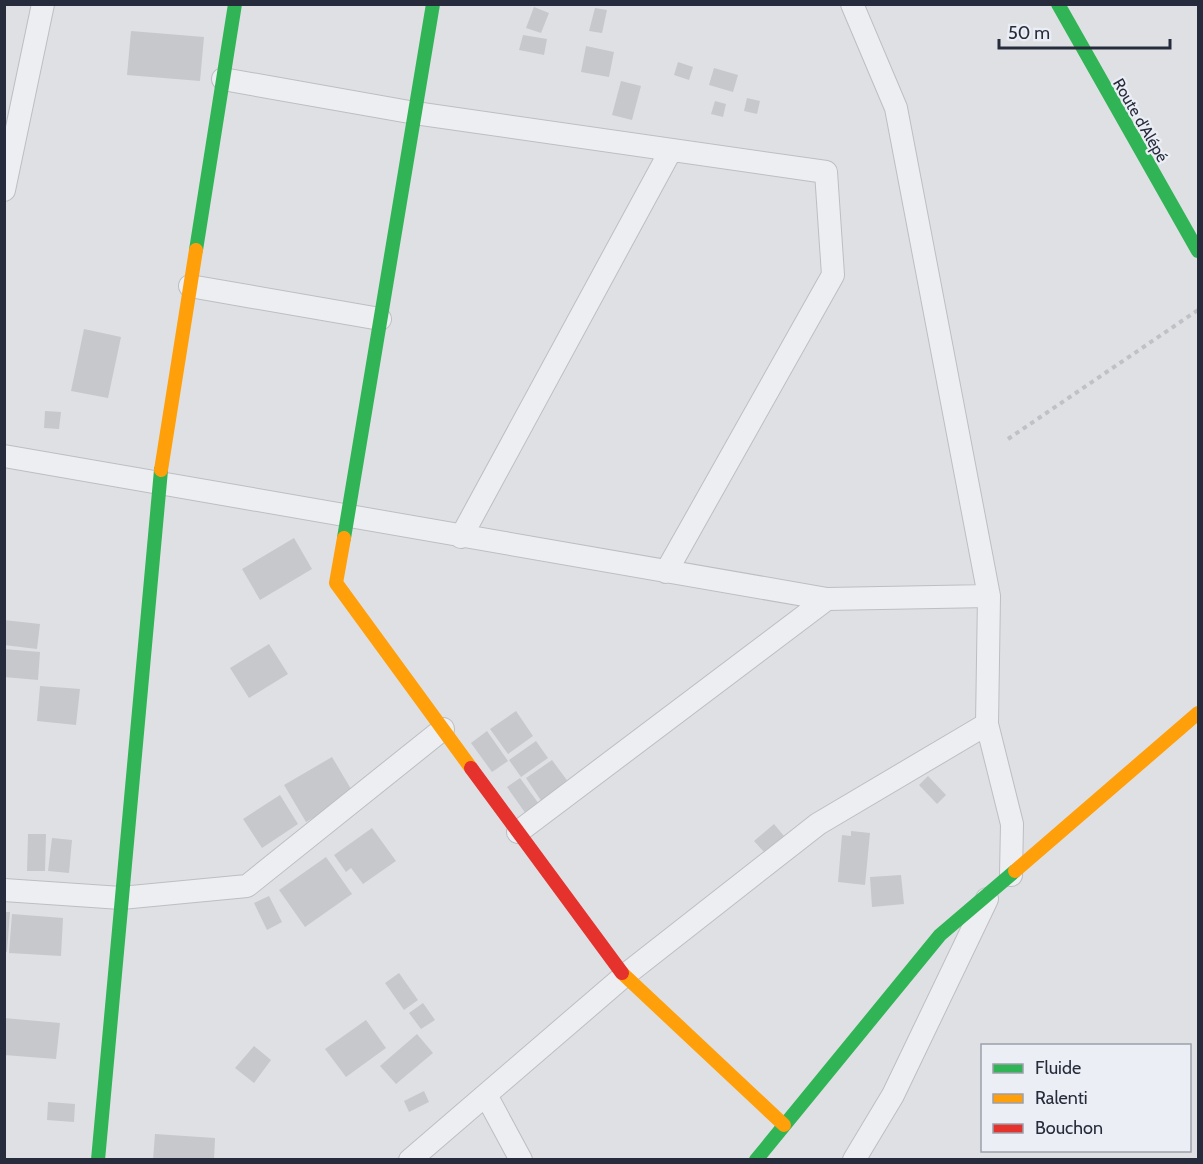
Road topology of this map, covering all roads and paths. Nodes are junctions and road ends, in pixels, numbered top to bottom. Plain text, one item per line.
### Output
1 (43, 4) edge
2 (235, 4) edge
3 (433, 4) edge
4 (852, 4) edge
5 (1058, 4) edge
6 (223, 79) junction
7 (415, 113) junction
8 (671, 150) junction
9 (4, 190) edge
10 (1198, 251) edge
11 (190, 286) junction
12 (1198, 310) edge
13 (380, 319) junction
14 (1008, 439) dead end
15 (4, 456) edge
16 (159, 481) junction
17 (346, 517) junction
18 (461, 537) junction
19 (666, 572) junction
20 (989, 596) junction
21 (827, 599) junction
22 (1198, 713) edge
23 (987, 724) junction
24 (443, 729) junction
25 (518, 832) junction
26 (1011, 875) junction
27 (4, 890) edge
28 (989, 894) junction
29 (121, 898) junction
30 (624, 976) junction
31 (486, 1095) junction
32 (784, 1125) junction
33 (98, 1160) edge
34 (411, 1160) edge
35 (521, 1160) edge
36 (756, 1160) edge
37 (854, 1160) edge

1 - 9 street
2 - 6 street
3 - 7 street
4 - 20 street
5 - 10 street, Route d'Alépé
6 - 7 street
6 - 11 street
7 - 8 street
7 - 13 street
8 - 18 street
8 - 19 street
11 - 13 street
11 - 16 street
12 - 14 path
13 - 17 street
15 - 16 street
16 - 17 street
16 - 29 street
17 - 18 street
17 - 24 street
18 - 19 street
19 - 21 street
20 - 21 street
20 - 23 street
21 - 25 street
22 - 26 street
23 - 26 street
23 - 30 street
24 - 25 street
24 - 29 street
25 - 30 street
26 - 28 street
27 - 29 street
28 - 32 street
28 - 37 street
29 - 33 street
30 - 31 street
30 - 32 street
31 - 34 street
31 - 35 street
32 - 36 street

